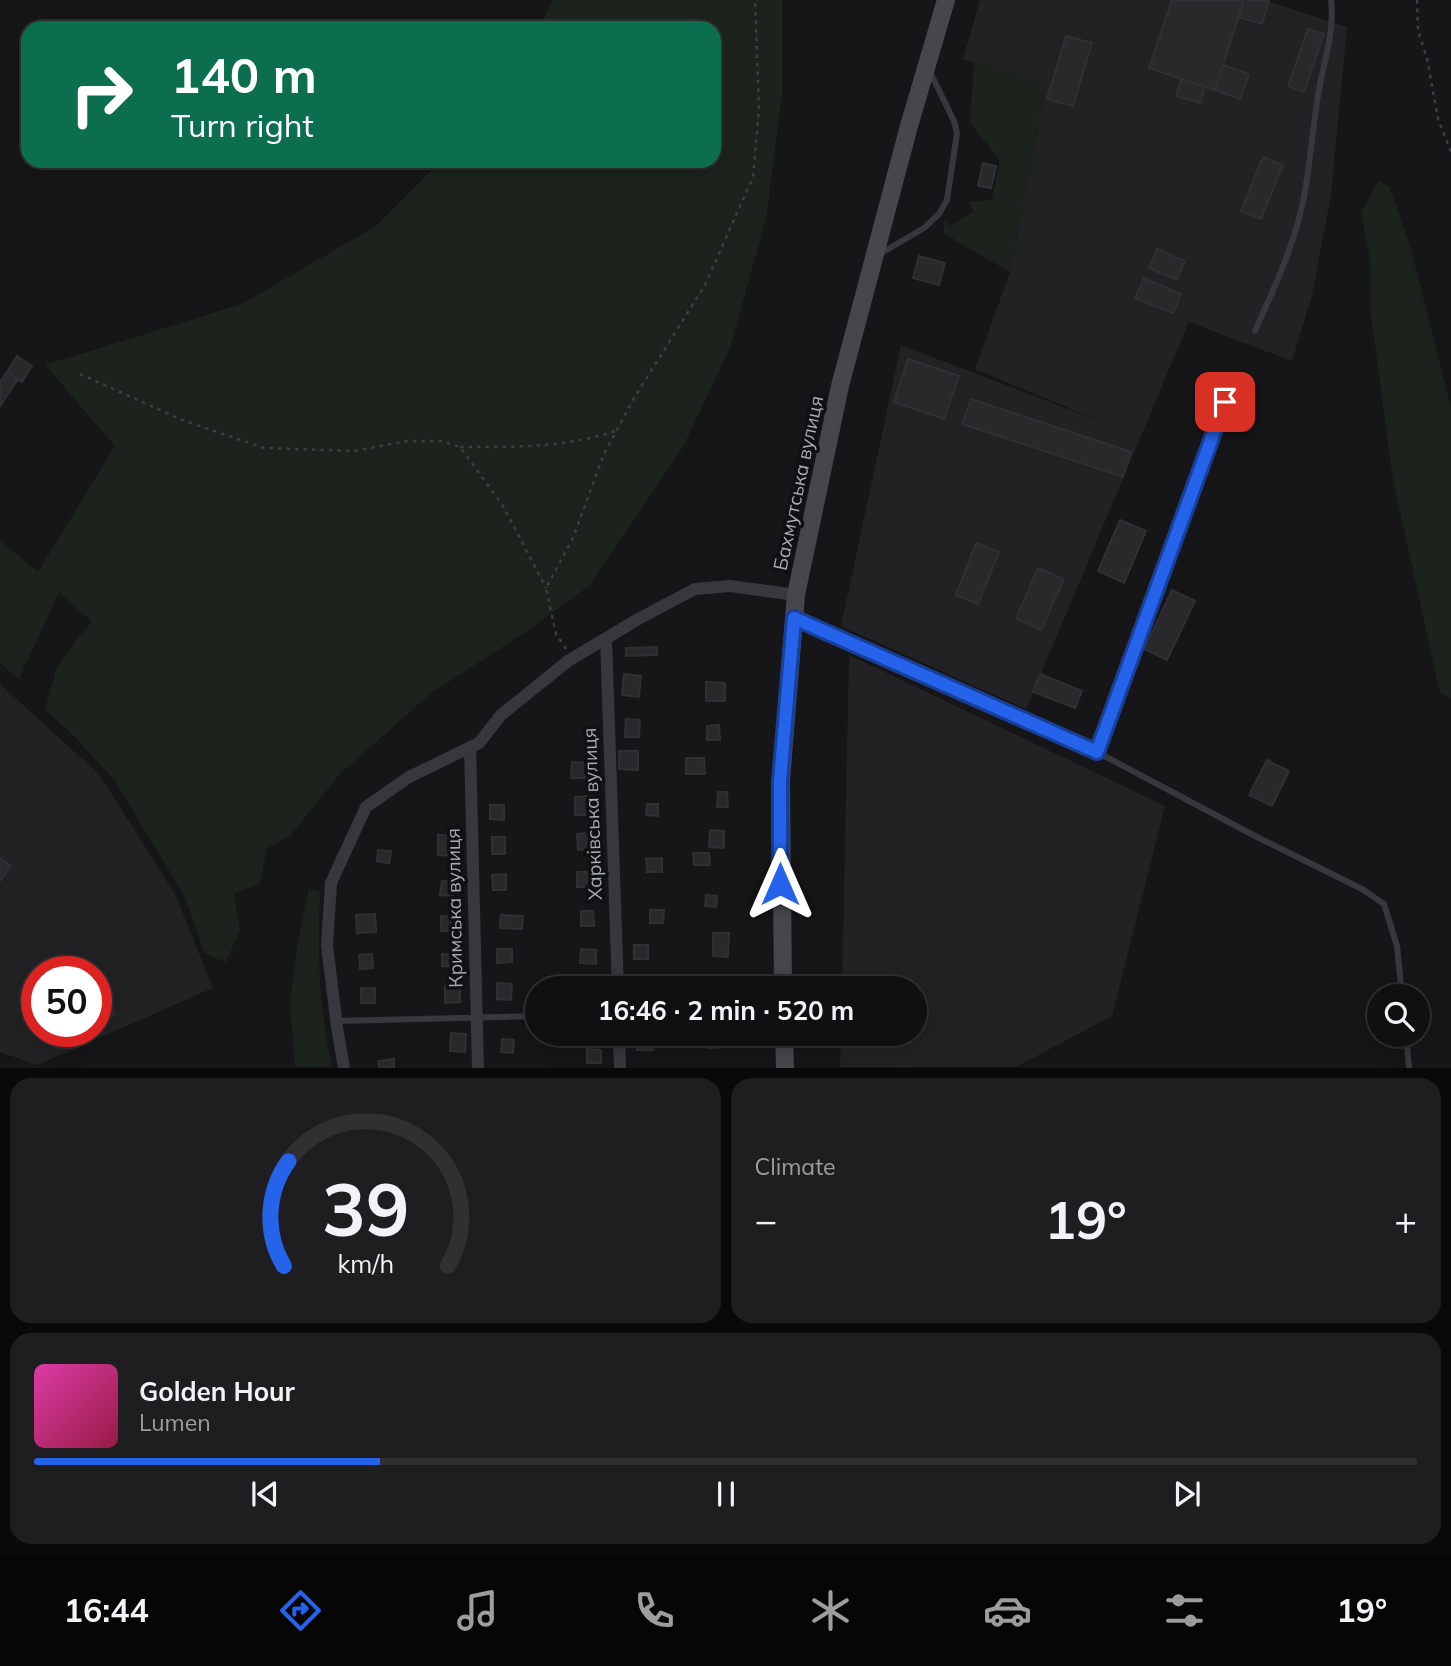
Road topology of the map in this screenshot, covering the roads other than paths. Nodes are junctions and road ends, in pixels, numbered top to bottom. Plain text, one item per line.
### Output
1 (946, 0) edge
2 (1331, 0) edge
3 (927, 65) junction
4 (876, 256) junction
5 (1255, 331) dead end
6 (1225, 402) dead end
7 (796, 595) junction
8 (794, 618) junction
9 (606, 639) junction
10 (470, 747) junction
11 (1097, 752) junction
12 (618, 976) edge
13 (783, 976) edge
14 (1401, 984) edge
15 (525, 1017) edge
16 (476, 1019) junction
17 (336, 1021) junction
18 (619, 1046) edge
19 (784, 1046) edge
20 (1407, 1047) edge
21 (344, 1068) edge
22 (478, 1068) edge
23 (620, 1068) edge
24 (785, 1068) edge
25 (1409, 1068) edge

1 - 3 main road, Бахмутська вулиця
2 - 5 lane
3 - 4 main road, Бахмутська вулиця
3 - 4 lane
4 - 7 main road, Бахмутська вулиця
6 - 11 lane
7 - 8 main road, Бахмутська вулиця
7 - 9 street
8 - 11 lane
8 - 13 main road, Бахмутська вулиця
9 - 10 street
9 - 12 street, Харківська вулиця
10 - 16 street, Кримська вулиця
10 - 17 street
11 - 14 lane
15 - 16 lane
16 - 17 lane
16 - 22 street, Кримська вулиця
17 - 21 street
18 - 23 street
19 - 24 main road
20 - 25 lane

